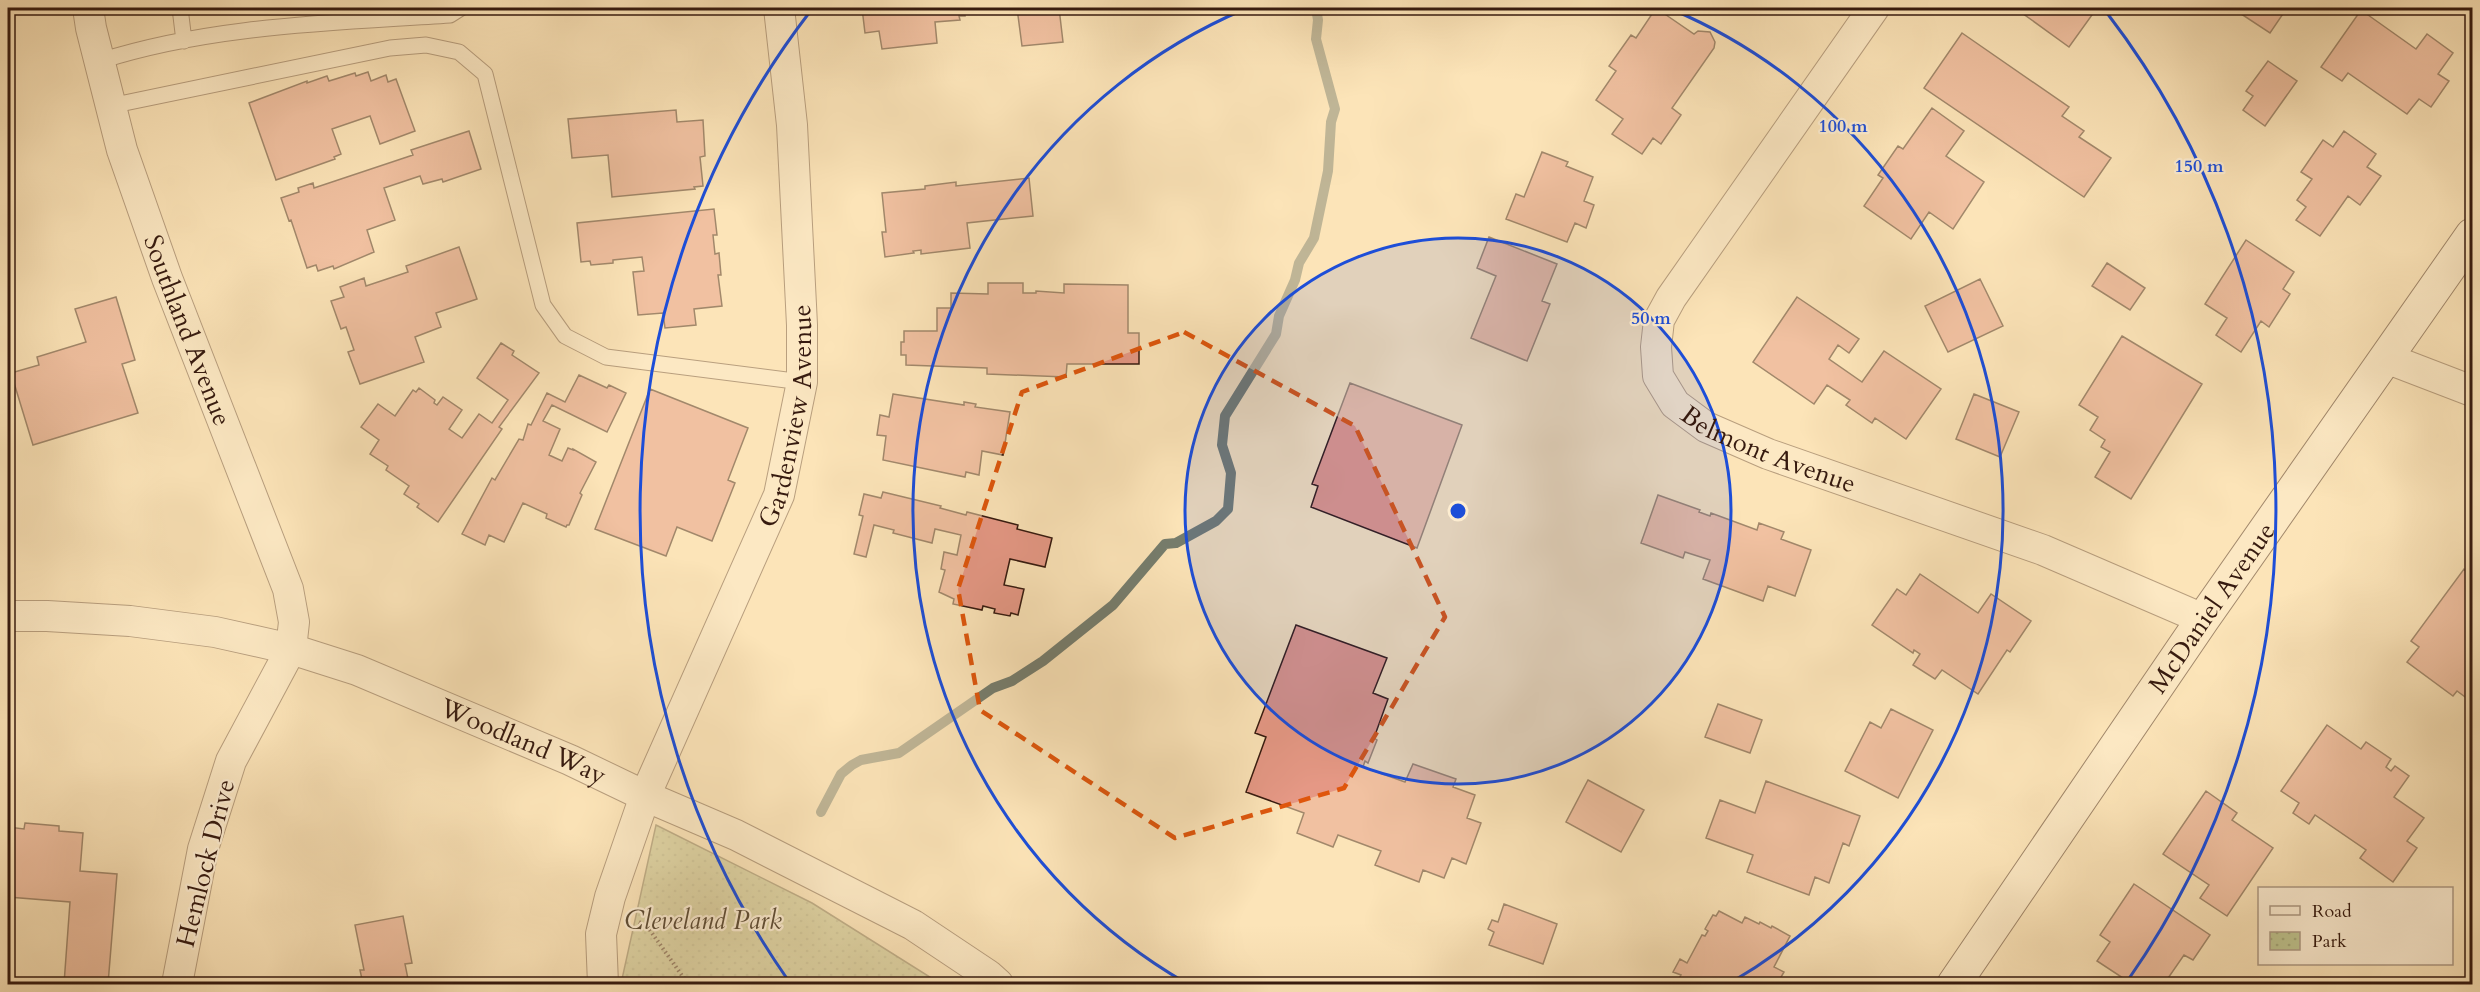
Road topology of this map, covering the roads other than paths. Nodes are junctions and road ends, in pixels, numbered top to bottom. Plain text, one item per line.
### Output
1 (88, 8) edge
2 (180, 8) edge
3 (461, 8) edge
4 (779, 8) edge
5 (1874, 8) edge
6 (184, 41) junction
7 (100, 62) junction
8 (111, 106) junction
9 (2472, 235) edge
10 (2385, 358) junction
11 (802, 382) junction
12 (2472, 391) edge
13 (8, 616) edge
14 (2203, 619) junction
15 (291, 649) junction
16 (645, 796) junction
17 (177, 984) edge
18 (603, 984) edge
19 (998, 984) edge
20 (1954, 984) edge

1 - 7 street, Southland Avenue
2 - 6 lane
3 - 6 lane
4 - 11 street, Gardenview Avenue
5 - 14 street, Belmont Avenue
6 - 7 lane
7 - 8 street, Southland Avenue
8 - 11 lane
8 - 15 street, Southland Avenue
9 - 10 street, McDaniel Avenue
10 - 12 street
10 - 14 street, McDaniel Avenue
11 - 16 street, Gardenview Avenue
13 - 15 street, Woodland Way
14 - 20 street, McDaniel Avenue
15 - 16 street, Woodland Way
15 - 17 street, Hemlock Drive
16 - 18 street, Gardenview Avenue
16 - 19 street, Woodland Way

